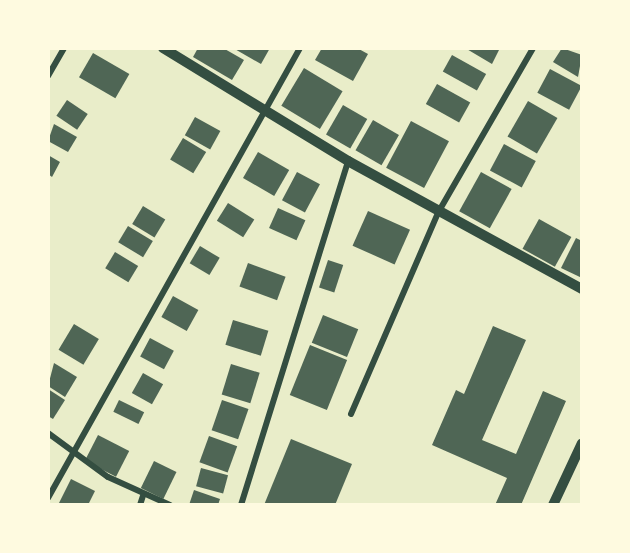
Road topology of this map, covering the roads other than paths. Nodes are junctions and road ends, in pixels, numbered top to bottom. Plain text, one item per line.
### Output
1 (64, 48) edge
2 (163, 48) edge
3 (300, 48) edge
4 (533, 48) edge
5 (48, 76) edge
6 (266, 110) junction
7 (348, 161) junction
8 (439, 211) junction
9 (582, 289) edge
10 (351, 414) dead end
11 (48, 433) edge
12 (582, 443) edge
13 (71, 452) junction
14 (143, 496) junction
15 (48, 498) edge
16 (140, 505) edge
17 (170, 505) edge
18 (241, 505) edge
19 (553, 505) edge

1 - 5 street
2 - 6 street
3 - 6 street
4 - 8 street
6 - 7 street
6 - 13 street
7 - 8 street
7 - 18 street
8 - 9 street
8 - 10 street
11 - 13 street
12 - 19 street
13 - 14 street
13 - 15 street
14 - 16 street
14 - 17 street

